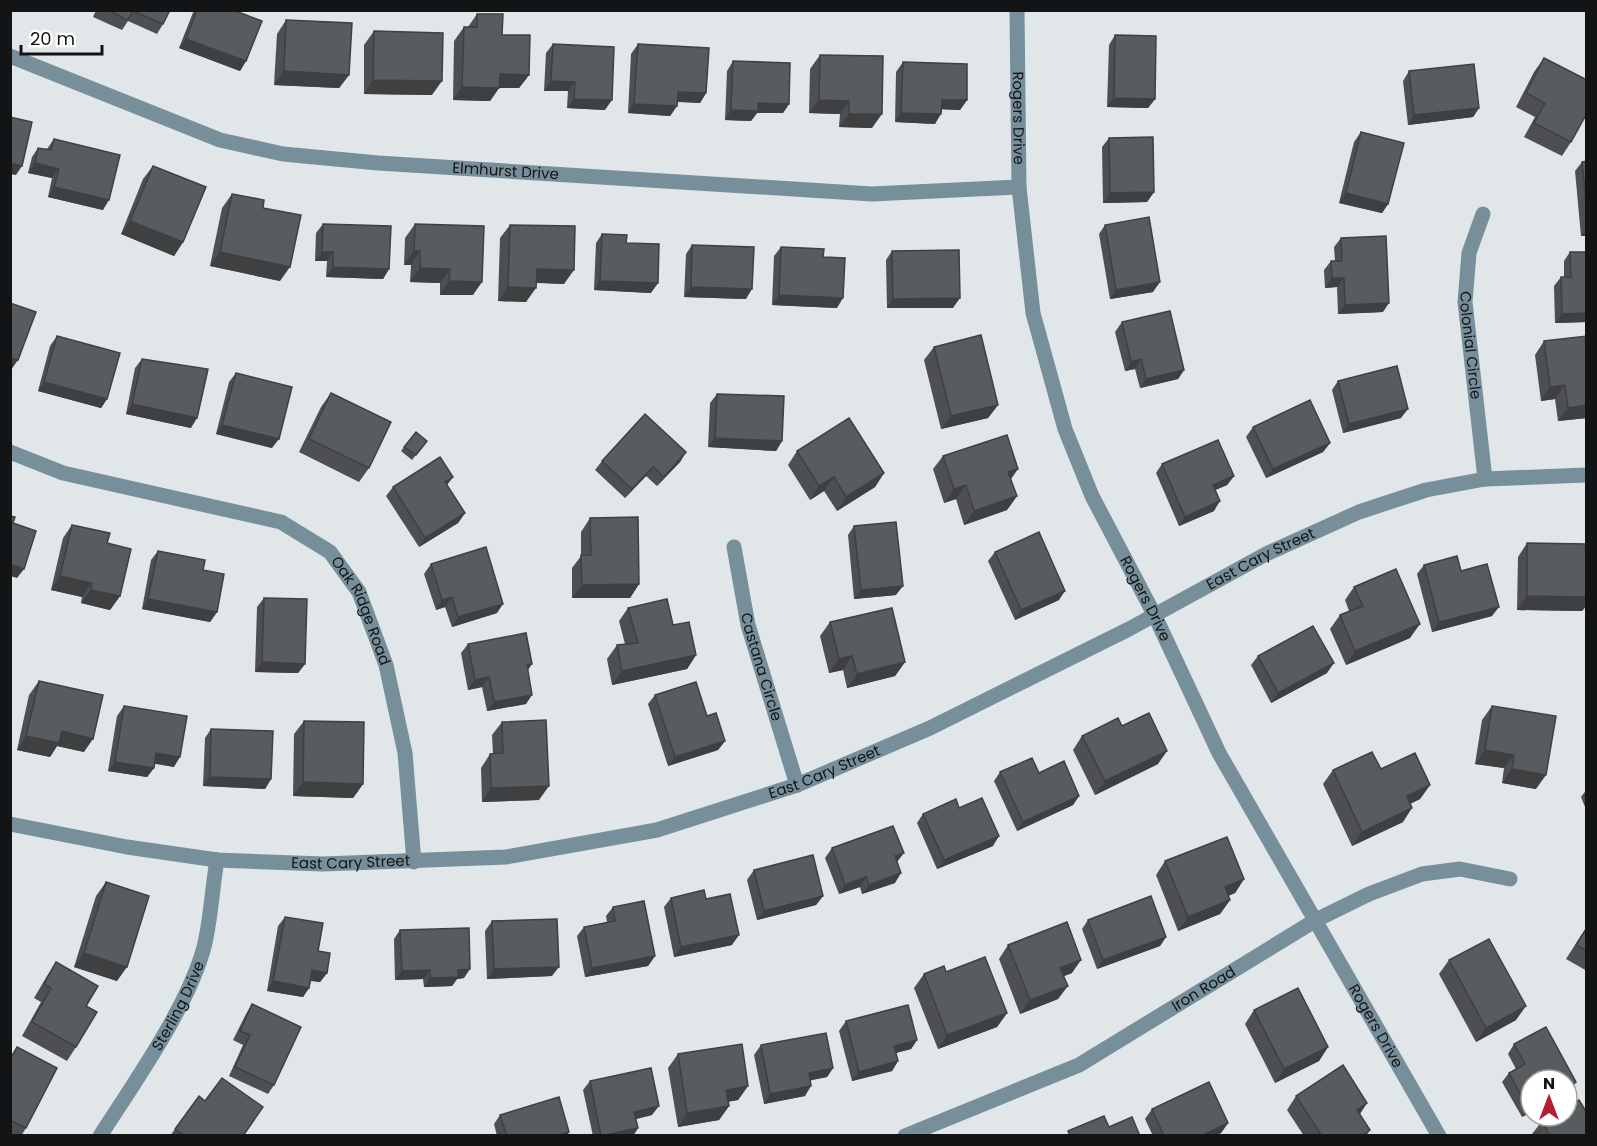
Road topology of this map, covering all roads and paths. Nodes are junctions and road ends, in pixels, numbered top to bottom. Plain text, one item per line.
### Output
1 (1017, 10) edge
2 (10, 56) edge
3 (1019, 187) junction
4 (1484, 214) dead end
5 (10, 452) edge
6 (1587, 475) edge
7 (1485, 479) junction
8 (734, 547) dead end
9 (1155, 616) junction
10 (797, 785) junction
11 (10, 824) edge
12 (217, 860) junction
13 (414, 862) junction
14 (1510, 879) dead end
15 (1316, 920) junction
16 (100, 1136) edge
17 (905, 1136) edge
18 (1439, 1136) edge

1 - 3 street, Rogers Drive
2 - 3 street, Elmhurst Drive
3 - 9 street, Rogers Drive
4 - 7 street, Colonial Circle
5 - 13 street, Oak Ridge Road
6 - 7 street, East Cary Street
7 - 9 street, East Cary Street
8 - 10 street, Castana Circle
9 - 10 street, East Cary Street
9 - 15 street, Rogers Drive
10 - 13 street, East Cary Street
11 - 12 street, East Cary Street
12 - 13 street, East Cary Street
12 - 16 street, Sterling Drive
14 - 15 street, Iron Road
15 - 17 street, Iron Road
15 - 18 street, Rogers Drive

